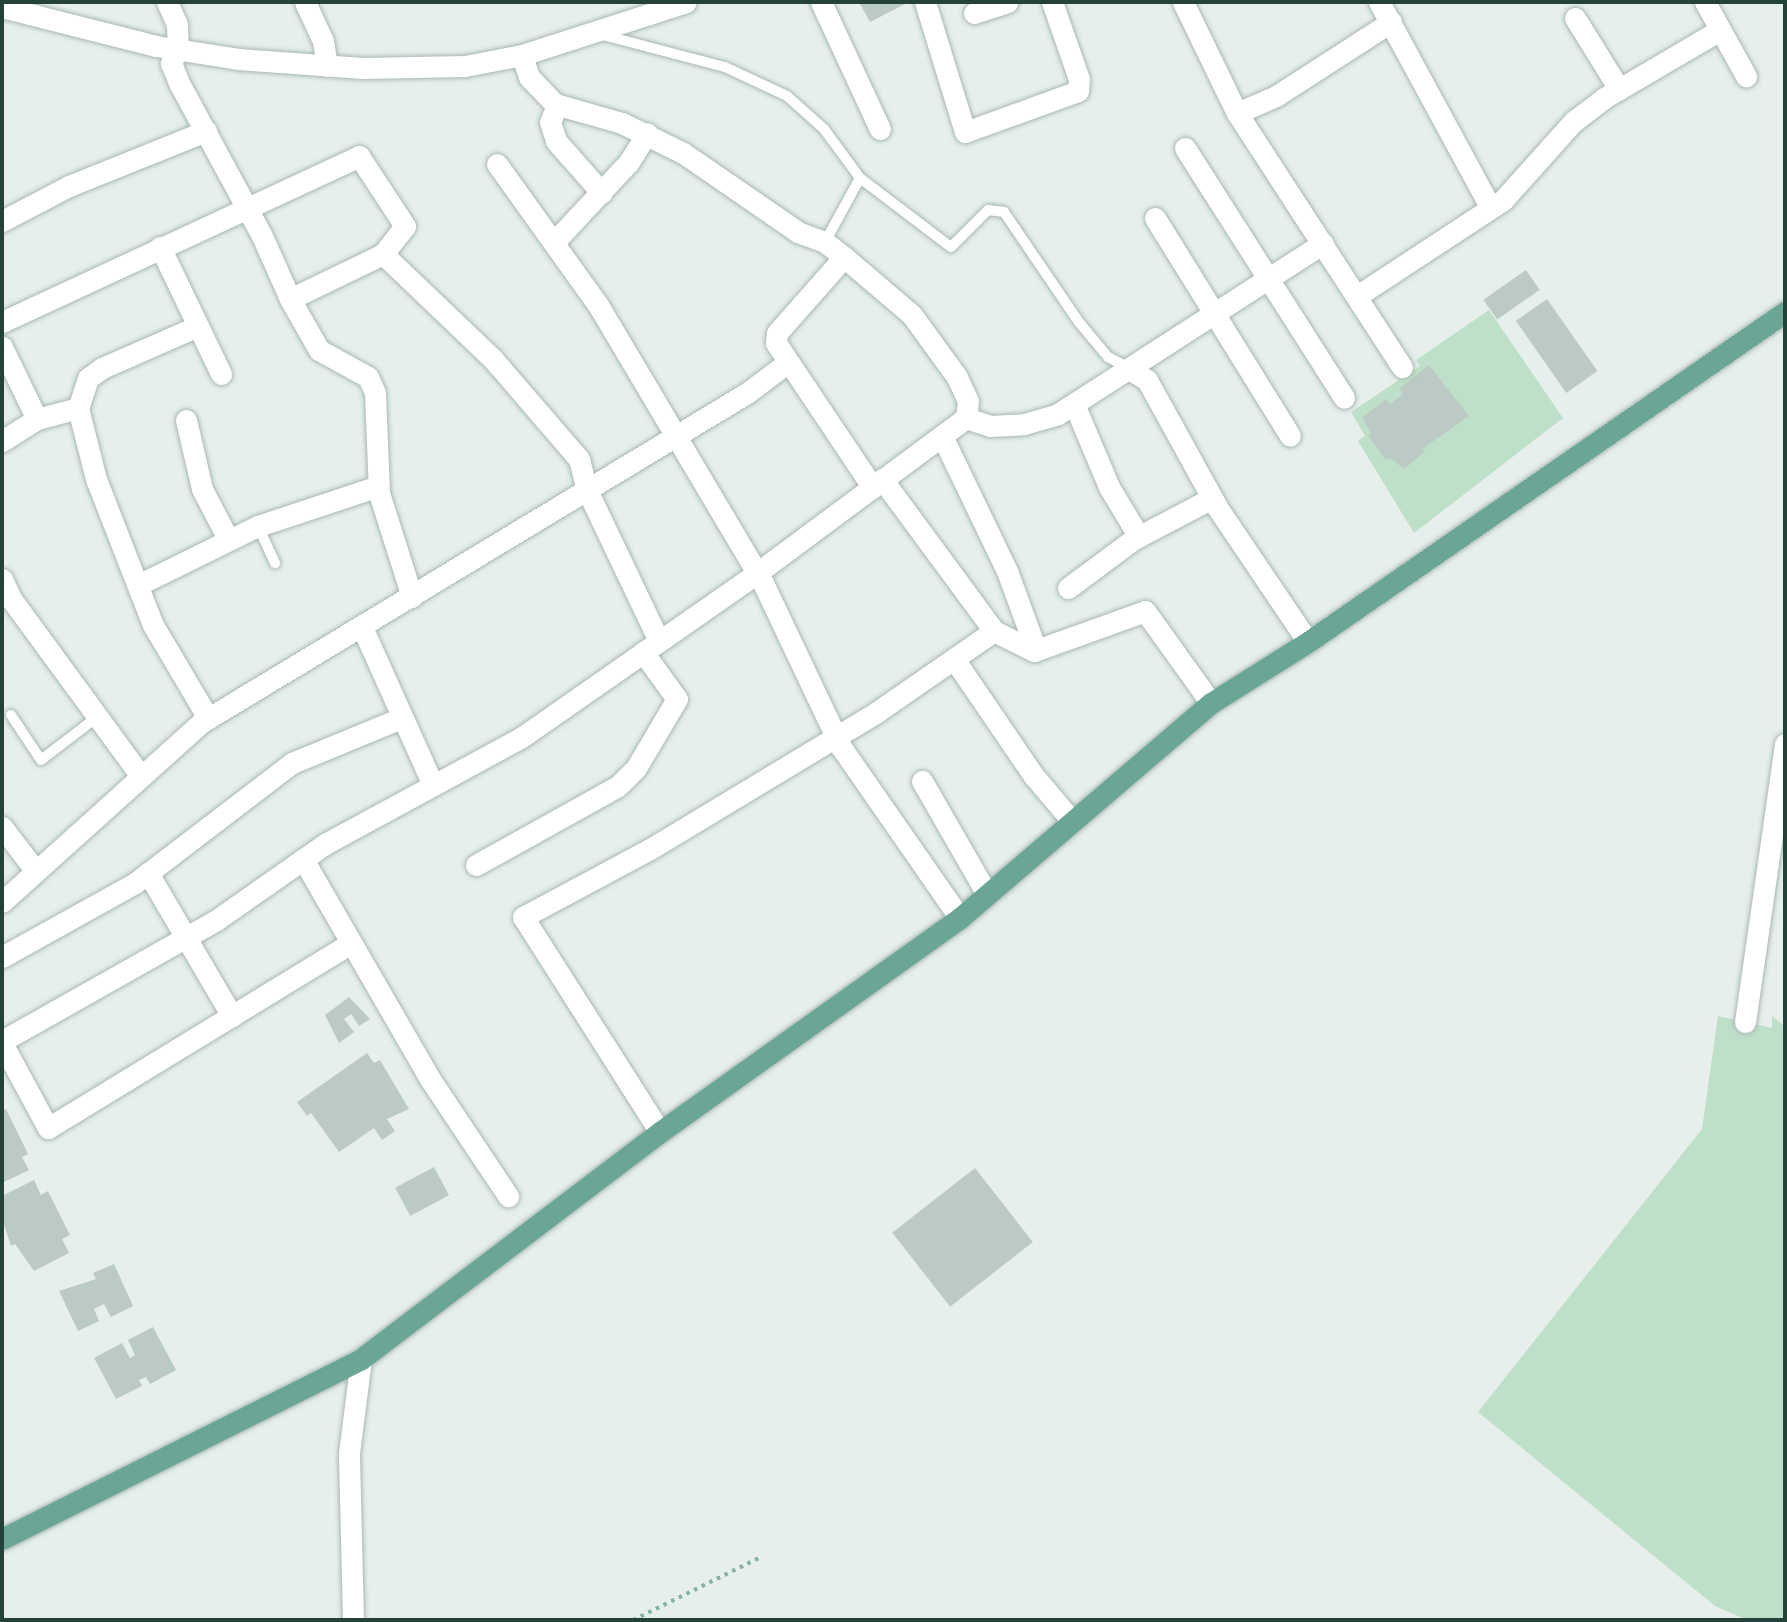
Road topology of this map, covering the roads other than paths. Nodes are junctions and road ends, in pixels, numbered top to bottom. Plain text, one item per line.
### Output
1 (167, 2) edge
2 (305, 2) edge
3 (621, 2) edge
4 (687, 2) edge
5 (821, 2) edge
6 (925, 2) edge
7 (1007, 2) edge
8 (1052, 2) edge
9 (1183, 2) edge
10 (1379, 2) edge
11 (1704, 2) edge
12 (2, 7) edge
13 (974, 13) dead end
14 (1575, 18) dead end
15 (631, 21) junction
16 (1391, 22) junction
17 (1720, 30) junction
18 (596, 33) junction
19 (178, 49) junction
20 (522, 55) junction
21 (327, 66) junction
22 (1746, 76) dead end
23 (1619, 89) junction
24 (557, 105) junction
25 (1237, 113) junction
26 (880, 129) dead end
27 (206, 131) junction
28 (647, 133) junction
29 (1185, 148) dead end
30 (497, 164) dead end
31 (860, 178) junction
32 (602, 192) junction
33 (1491, 208) junction
34 (248, 209) junction
35 (1155, 218) dead end
36 (2, 221) edge
37 (555, 241) junction
38 (825, 242) junction
39 (1323, 243) junction
40 (160, 247) junction
41 (383, 254) junction
42 (844, 257) junction
43 (1266, 281) junction
44 (1357, 296) junction
45 (290, 299) junction
46 (1785, 312) edge
47 (1216, 314) junction
48 (2, 322) edge
49 (198, 326) junction
50 (2, 347) edge
51 (787, 363) junction
52 (1402, 367) dead end
53 (1131, 370) junction
54 (221, 374) dead end
55 (1344, 398) dead end
56 (1074, 404) junction
57 (78, 408) junction
58 (966, 418) junction
59 (37, 419) junction
60 (186, 419) dead end
61 (676, 433) junction
62 (942, 436) junction
63 (1290, 436) dead end
64 (2, 441) edge
65 (878, 484) junction
66 (378, 486) junction
67 (587, 490) junction
68 (1212, 498) junction
69 (258, 526) junction
70 (1139, 537) junction
71 (228, 540) junction
72 (275, 563) dead end
73 (757, 573) junction
74 (138, 585) junction
75 (3, 587) edge
76 (1068, 588) dead end
77 (412, 597) junction
78 (362, 627) junction
79 (994, 631) junction
80 (1308, 642) junction
81 (651, 647) junction
82 (1036, 650) junction
83 (954, 659) junction
84 (1211, 703) junction
85 (11, 715) dead end
86 (96, 718) junction
87 (208, 718) junction
88 (401, 718) junction
89 (836, 737) junction
90 (1785, 744) edge
91 (141, 776) junction
92 (922, 781) dead end
93 (433, 785) junction
94 (1072, 821) junction
95 (2, 827) edge
96 (303, 859) junction
97 (476, 865) dead end
98 (35, 870) junction
99 (148, 873) junction
100 (987, 894) junction
101 (2, 902) edge
102 (960, 918) junction
103 (185, 939) junction
104 (350, 944) junction
105 (2, 957) edge
106 (232, 1016) junction
107 (1745, 1022) dead end
108 (2, 1042) edge
109 (660, 1132) junction
110 (508, 1196) dead end
111 (361, 1359) junction
112 (2, 1539) edge
113 (353, 1620) edge

1 - 19 street
2 - 21 street
3 - 15 street
4 - 15 street
5 - 26 street
6 - 8 street
7 - 13 street
9 - 25 street
10 - 16 street
11 - 17 street
12 - 19 street
14 - 23 street
15 - 18 street
16 - 25 street
16 - 33 street
17 - 22 street
17 - 23 street
18 - 20 street
18 - 31 lane
19 - 21 street
19 - 27 street
20 - 21 street
20 - 24 street
23 - 33 street
24 - 28 street
24 - 32 street
25 - 39 street
27 - 34 street
27 - 36 street
28 - 32 street
28 - 38 street
29 - 43 street
30 - 37 street
31 - 38 lane
31 - 53 lane
32 - 37 street
33 - 44 street
34 - 40 street
34 - 41 street
34 - 45 street
35 - 47 street
37 - 61 street
38 - 42 street
39 - 43 street
39 - 44 street
40 - 48 street
40 - 49 street
41 - 45 street
41 - 67 street
42 - 51 street
42 - 58 street
43 - 47 street
43 - 55 street
44 - 52 street
45 - 66 street
46 - 80 main road
47 - 53 street
47 - 63 street
49 - 54 street
49 - 57 street
50 - 59 street
51 - 61 street
51 - 65 street
53 - 56 street
53 - 68 street
56 - 58 street
56 - 70 street
57 - 59 street
57 - 74 street
58 - 62 street
59 - 64 street
60 - 71 street
61 - 67 street
61 - 73 street
62 - 65 street
62 - 82 street
65 - 73 street
65 - 79 street
66 - 69 street
66 - 77 street
67 - 77 street
67 - 81 street
68 - 70 street
68 - 80 street
69 - 71 street
69 - 72 lane
70 - 76 street
71 - 74 street
73 - 81 street
73 - 89 street
74 - 87 street
75 - 86 street
77 - 78 street
78 - 87 street
78 - 88 street
79 - 82 street
79 - 83 street
80 - 84 main road
81 - 93 street
81 - 97 street
82 - 84 street
83 - 89 street
83 - 94 street
84 - 94 main road
85 - 86 lane
86 - 91 street
87 - 91 street
88 - 93 street
88 - 99 street
89 - 102 street
89 - 109 street
90 - 107 street
91 - 98 street
92 - 100 street
93 - 96 street
94 - 100 main road
95 - 98 street
96 - 103 street
96 - 104 street
98 - 101 street
99 - 103 street
99 - 105 street
100 - 102 main road
102 - 109 main road
103 - 106 street
103 - 108 street
104 - 106 street
104 - 110 street
106 - 108 street
109 - 111 main road
111 - 112 main road
111 - 113 street

